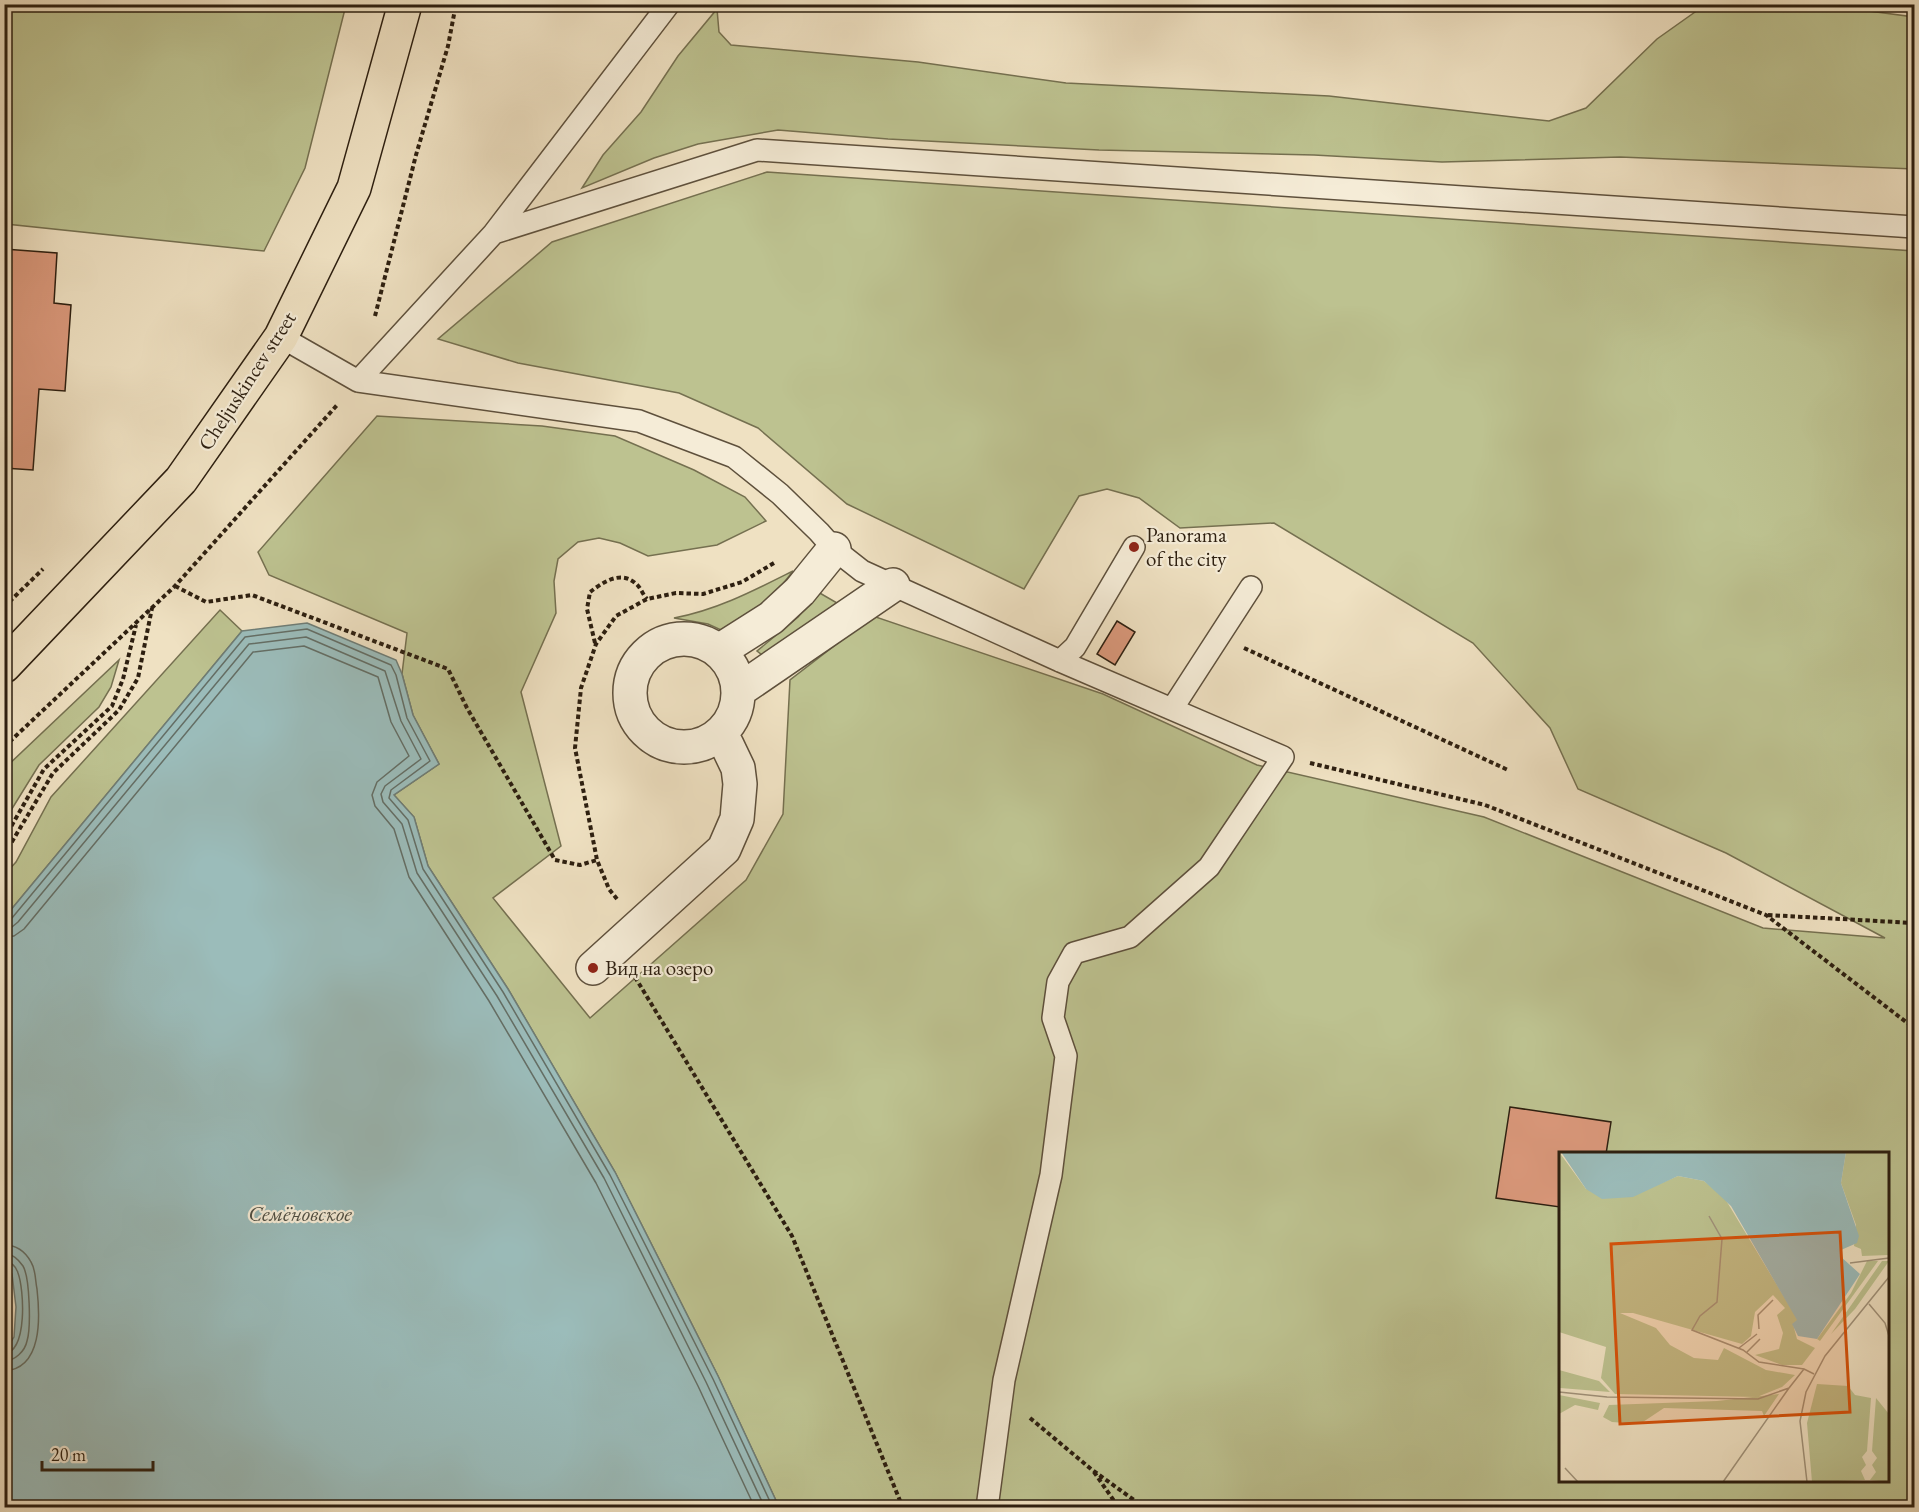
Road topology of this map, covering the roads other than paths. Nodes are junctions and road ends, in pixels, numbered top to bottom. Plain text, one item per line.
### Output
1 (405, 4) edge
2 (669, 4) edge
3 (1914, 227) edge
4 (494, 233) junction
5 (280, 337) junction
6 (358, 381) junction
7 (827, 540) junction
8 (1134, 547) dead end
9 (893, 585) junction
10 (1251, 587) dead end
11 (719, 651) junction
12 (1060, 661) junction
13 (4, 666) edge
14 (738, 690) junction
15 (1172, 709) junction
16 (718, 735) junction
17 (593, 968) dead end
18 (987, 1508) edge

1 - 5 main road, Cheljuskincev street
2 - 4 lane
3 - 4 lane
4 - 6 lane
5 - 6 lane
5 - 13 main road, Cheljuskincev street
6 - 7 lane
7 - 9 lane
7 - 11 street
8 - 12 lane
9 - 12 lane
9 - 14 street
10 - 15 lane
11 - 14 street
11 - 16 street
12 - 15 lane
14 - 16 street
15 - 18 lane
16 - 17 street

